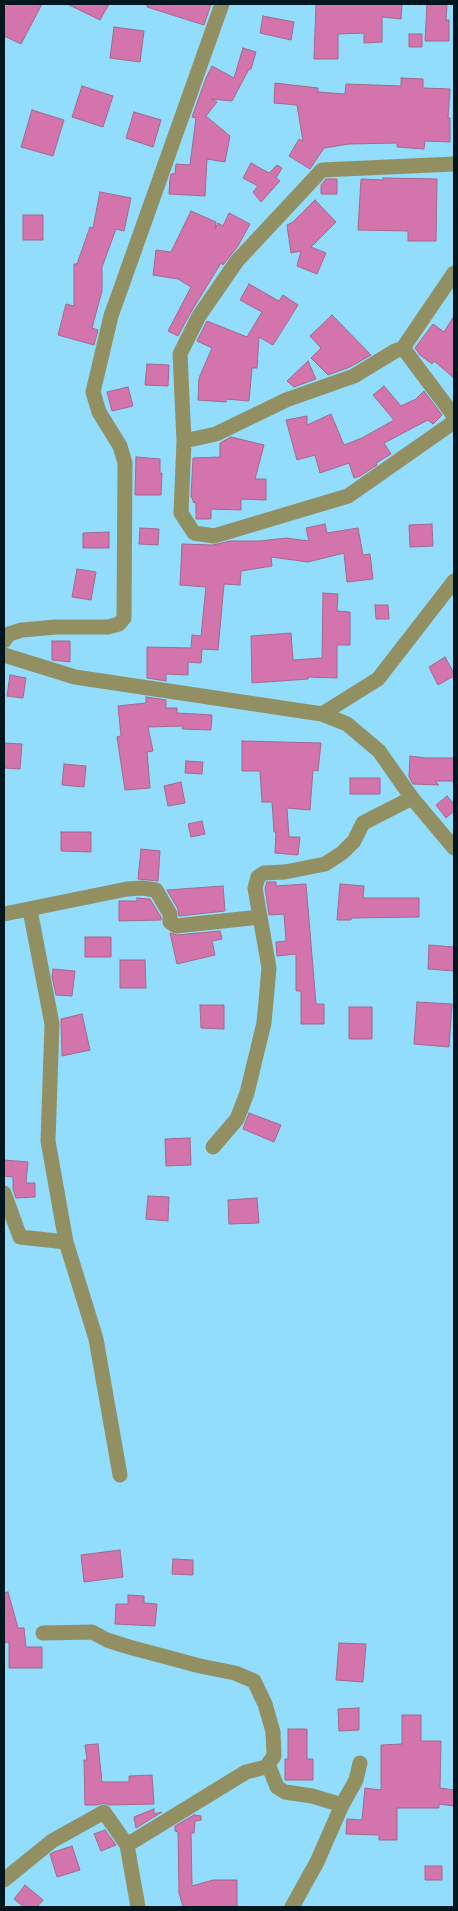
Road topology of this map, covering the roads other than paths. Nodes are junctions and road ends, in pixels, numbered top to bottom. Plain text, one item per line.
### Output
1 (222, 4) edge
2 (454, 164) edge
3 (454, 273) edge
4 (404, 348) junction
5 (454, 416) edge
6 (454, 422) edge
7 (184, 441) junction
8 (454, 581) edge
9 (4, 641) edge
10 (4, 655) edge
11 (322, 714) junction
12 (412, 798) junction
13 (454, 848) edge
14 (30, 910) junction
15 (4, 914) edge
16 (260, 917) junction
17 (213, 1147) dead end
18 (4, 1193) edge
19 (66, 1242) junction
20 (120, 1475) dead end
21 (43, 1633) dead end
22 (360, 1763) dead end
23 (268, 1764) junction
24 (342, 1805) junction
25 (127, 1845) junction
26 (4, 1880) edge
27 (138, 1907) edge
28 (292, 1907) edge

1 - 9 street
2 - 7 street
3 - 4 street
4 - 5 street
4 - 7 street
6 - 7 street
8 - 11 street
10 - 11 street
11 - 12 street
12 - 13 street
12 - 16 street
14 - 15 street
14 - 16 street
14 - 19 street
16 - 17 street
18 - 19 street
19 - 20 street
21 - 23 street
22 - 24 street
23 - 24 street
23 - 25 street
24 - 28 street
25 - 26 street
25 - 27 street

